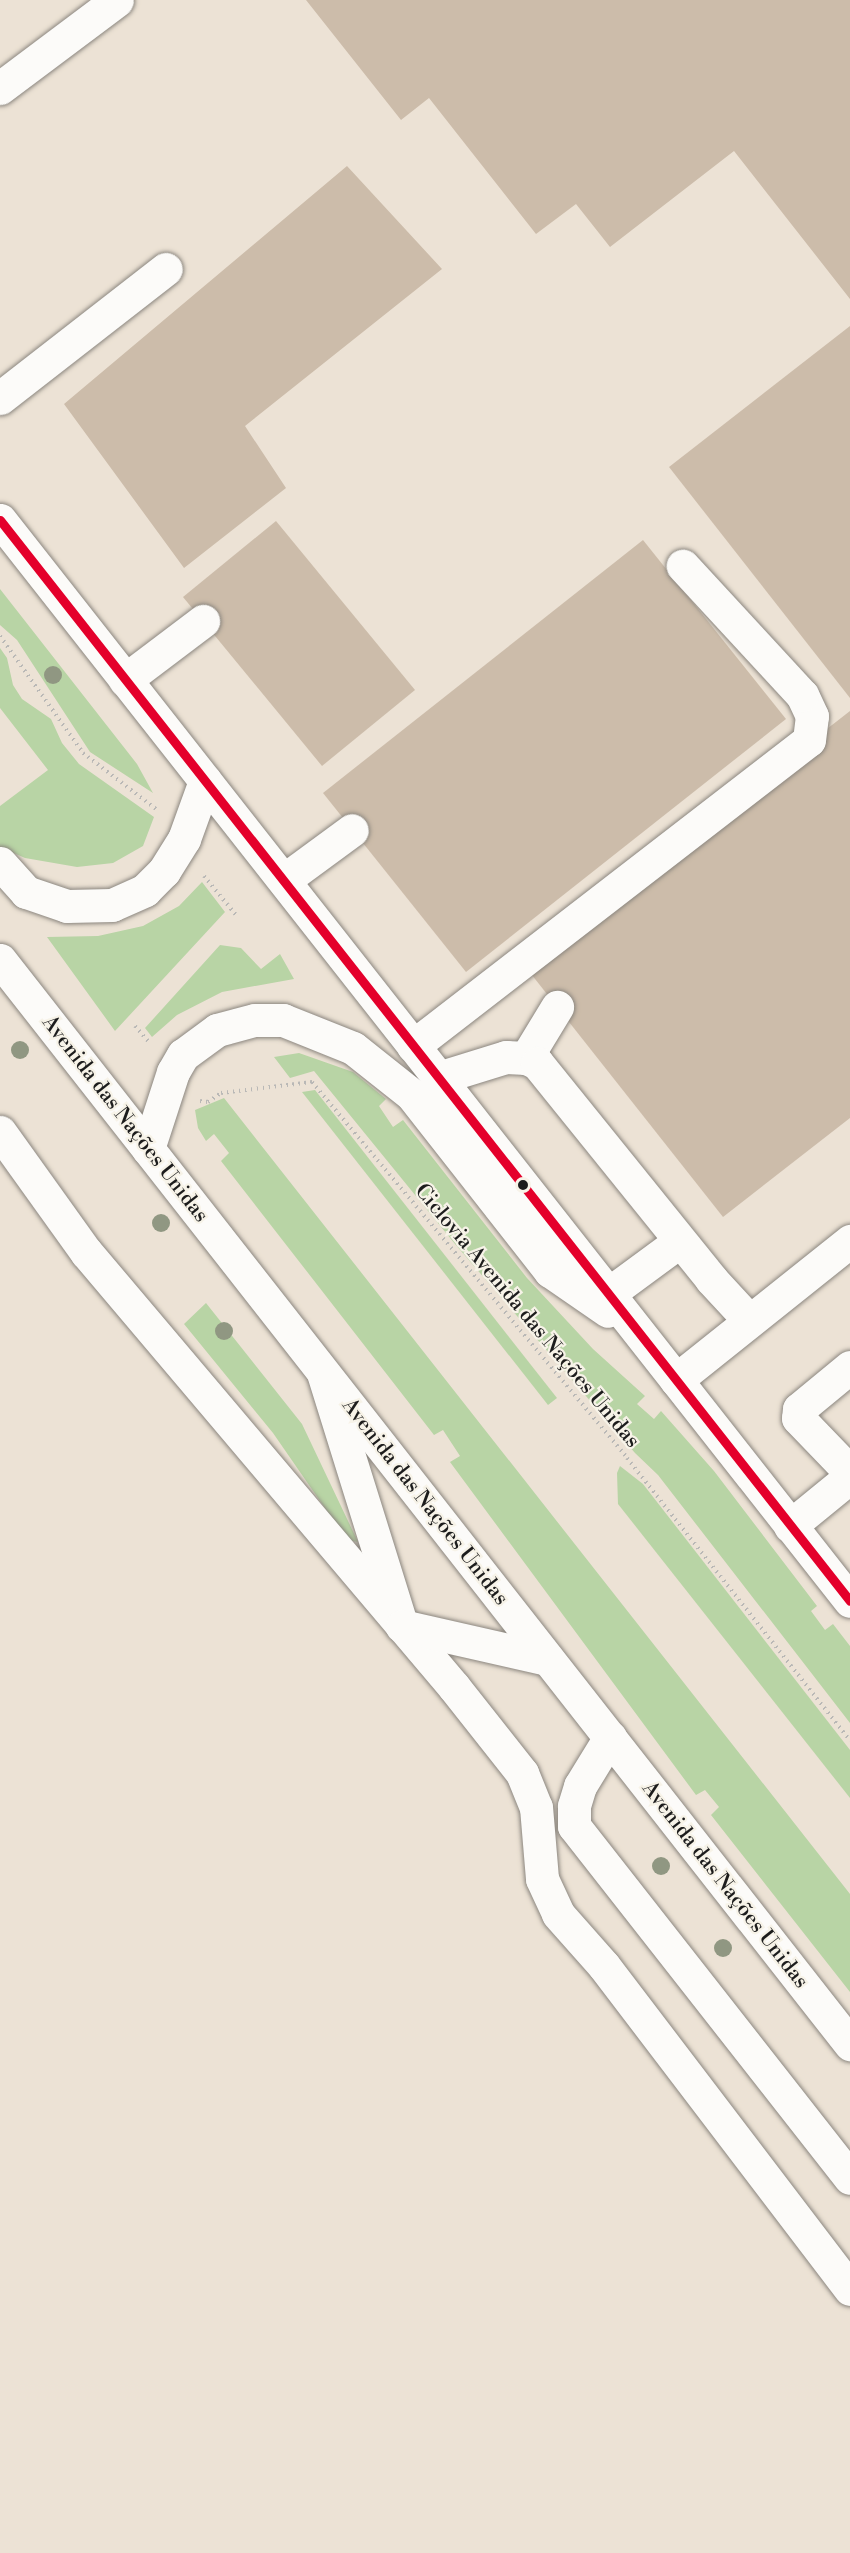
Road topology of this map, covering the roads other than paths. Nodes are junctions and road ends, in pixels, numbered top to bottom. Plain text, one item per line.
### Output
1 (117, 0) edge
2 (0, 88) edge
3 (166, 269) dead end
4 (0, 398) edge
5 (0, 520) edge
6 (683, 566) dead end
7 (203, 621) dead end
8 (125, 680) junction
9 (205, 781) junction
10 (352, 830) dead end
11 (0, 864) edge
12 (284, 880) junction
13 (0, 960) edge
14 (557, 1007) dead end
15 (413, 1046) junction
16 (526, 1058) junction
17 (438, 1078) junction
18 (0, 1131) edge
19 (148, 1149) junction
20 (680, 1241) junction
21 (850, 1241) edge
22 (608, 1294) junction
23 (749, 1320) junction
24 (635, 1329) junction
25 (850, 1367) edge
26 (323, 1372) junction
27 (676, 1380) junction
28 (850, 1472) edge
29 (850, 1477) edge
30 (790, 1526) junction
31 (850, 1601) edge
32 (402, 1626) junction
33 (547, 1659) junction
34 (610, 1737) junction
35 (850, 2044) edge
36 (850, 2178) edge
37 (850, 2289) edge

1 - 2 main road
3 - 4 main road
5 - 8 main road
6 - 15 main road
7 - 8 main road
8 - 9 main road
9 - 11 main road
9 - 12 main road
10 - 12 main road
12 - 15 main road
13 - 19 main road, Avenida das Nações Unidas
14 - 16 main road
15 - 17 main road
16 - 17 main road
16 - 20 main road
17 - 22 main road
18 - 32 main road
19 - 24 main road
19 - 26 main road, Avenida das Nações Unidas
20 - 22 main road
20 - 23 main road
21 - 23 main road
22 - 24 main road
23 - 27 main road
24 - 27 main road
25 - 28 main road
26 - 32 main road
26 - 33 main road, Avenida das Nações Unidas
27 - 30 main road
29 - 30 main road
30 - 31 main road
32 - 33 main road
32 - 37 main road
33 - 34 main road, Avenida das Nações Unidas
34 - 35 main road, Avenida das Nações Unidas
34 - 36 main road

